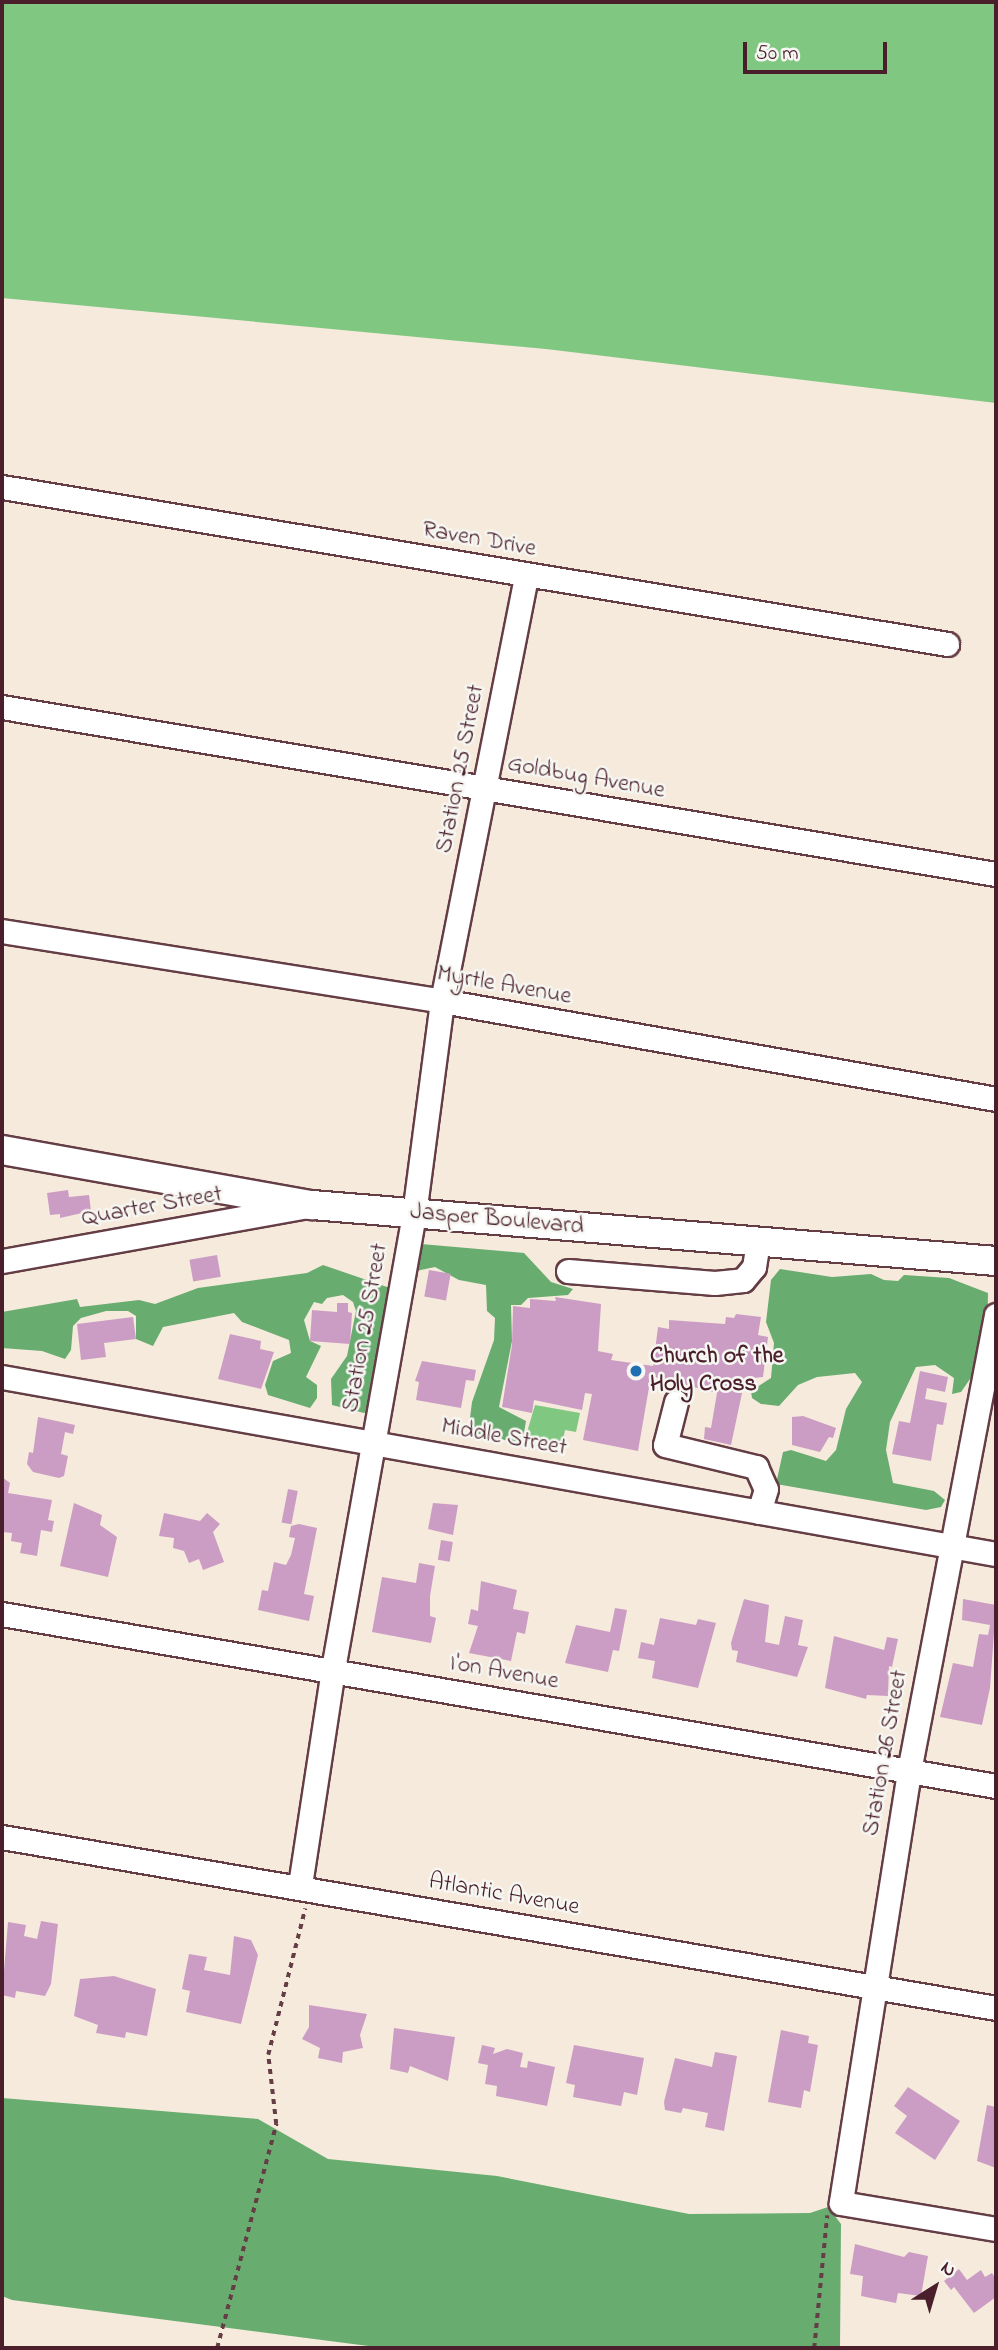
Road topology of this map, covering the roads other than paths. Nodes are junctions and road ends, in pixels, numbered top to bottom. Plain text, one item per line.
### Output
1 (2, 487) edge
2 (526, 575) junction
3 (947, 644) dead end
4 (2, 707) edge
5 (483, 788) junction
6 (996, 874) edge
7 (2, 931) edge
8 (442, 1001) junction
9 (996, 1099) edge
10 (2, 1150) edge
11 (312, 1205) junction
12 (414, 1213) junction
13 (758, 1242) junction
14 (2, 1261) edge
15 (996, 1261) edge
16 (568, 1271) dead end
17 (996, 1315) edge
18 (2, 1377) edge
19 (676, 1402) dead end
20 (372, 1441) junction
21 (760, 1511) junction
22 (951, 1546) junction
23 (996, 1554) edge
24 (2, 1614) edge
25 (333, 1669) junction
26 (909, 1772) junction
27 (996, 1786) edge
28 (2, 1837) edge
29 (305, 1886) junction
30 (872, 1987) junction
31 (996, 2008) edge
32 (996, 2229) edge

1 - 2 street, Raven Drive
2 - 3 street, Raven Drive
2 - 5 street, Station 25 Street
4 - 5 street, Goldbug Avenue
5 - 6 street, Goldbug Avenue
5 - 8 street, Station 25 Street
7 - 8 street, Myrtle Avenue
8 - 9 street, Myrtle Avenue
8 - 12 street, Station 25 Street
10 - 11 main road, Jasper Boulevard
11 - 12 main road, Jasper Boulevard
11 - 14 street, Quarter Street
12 - 13 main road, Jasper Boulevard
12 - 20 street, Station 25 Street
13 - 15 main road, Jasper Boulevard
13 - 16 street
17 - 22 street, Station 26 Street
18 - 20 street, Middle Street
19 - 21 street
20 - 21 street, Middle Street
20 - 25 street, Station 25 Street
21 - 22 street, Middle Street
22 - 23 street, Middle Street
22 - 26 street, Station 26 Street
24 - 25 street, I'on Avenue
25 - 26 street, I'on Avenue
25 - 29 street, Station 25 Street
26 - 27 street, I'on Avenue
26 - 30 street, Station 26 Street
28 - 29 street, Atlantic Avenue
29 - 30 street, Atlantic Avenue
30 - 31 street, Atlantic Avenue
30 - 32 street, Station 26 Street

